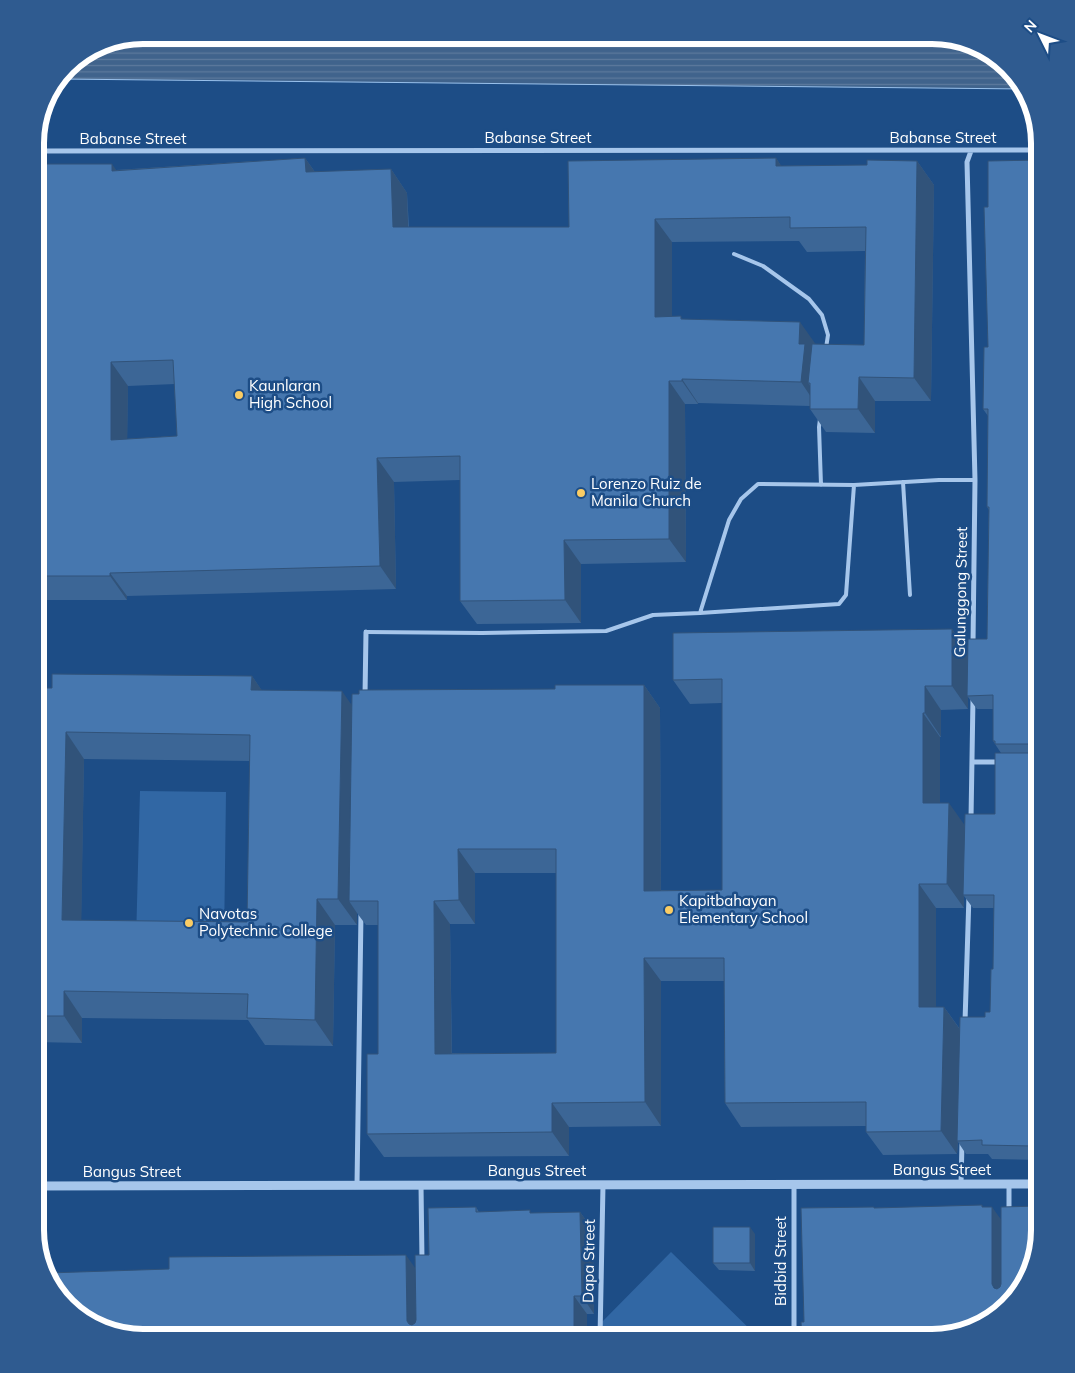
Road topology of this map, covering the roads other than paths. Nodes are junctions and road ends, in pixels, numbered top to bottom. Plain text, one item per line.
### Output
1 (971, 150) junction
2 (1031, 150) edge
3 (44, 151) edge
4 (734, 254) dead end
5 (826, 353) edge
6 (820, 418) edge
7 (975, 480) junction
8 (903, 482) junction
9 (821, 485) junction
10 (854, 485) junction
11 (910, 595) dead end
12 (700, 613) junction
13 (366, 632) joint
14 (973, 655) edge
15 (973, 694) edge
16 (365, 706) edge
17 (972, 762) junction
18 (1011, 762) edge
19 (970, 821) edge
20 (969, 890) edge
21 (362, 906) edge
22 (965, 1027) edge
23 (962, 1135) edge
24 (794, 1184) junction
25 (961, 1184) junction
26 (1009, 1184) junction
27 (1031, 1184) edge
28 (357, 1185) junction
29 (603, 1185) junction
30 (44, 1186) edge
31 (421, 1186) junction
32 (1009, 1213) edge
33 (422, 1262) edge
34 (600, 1329) edge
35 (794, 1329) edge

1 - 2 street, Babanse Street
1 - 3 street, Babanse Street
1 - 7 street, Galunggong Street
4 - 5 lane
6 - 9 lane
7 - 8 lane
7 - 14 street, Galunggong Street
8 - 10 lane
8 - 11 lane
9 - 10 lane
9 - 12 lane
10 - 12 lane
12 - 13 lane
13 - 16 street
15 - 17 street
17 - 18 street
17 - 19 street
20 - 22 street
21 - 28 street
23 - 25 street
24 - 25 street, Bangus Street
24 - 29 street, Bangus Street
24 - 35 street, Bidbid Street
25 - 26 street, Bangus Street
26 - 27 street, Bangus Street
26 - 32 street
28 - 30 street, Bangus Street
28 - 31 street, Bangus Street
29 - 31 street, Bangus Street
29 - 34 street, Dapa Street
31 - 33 street

